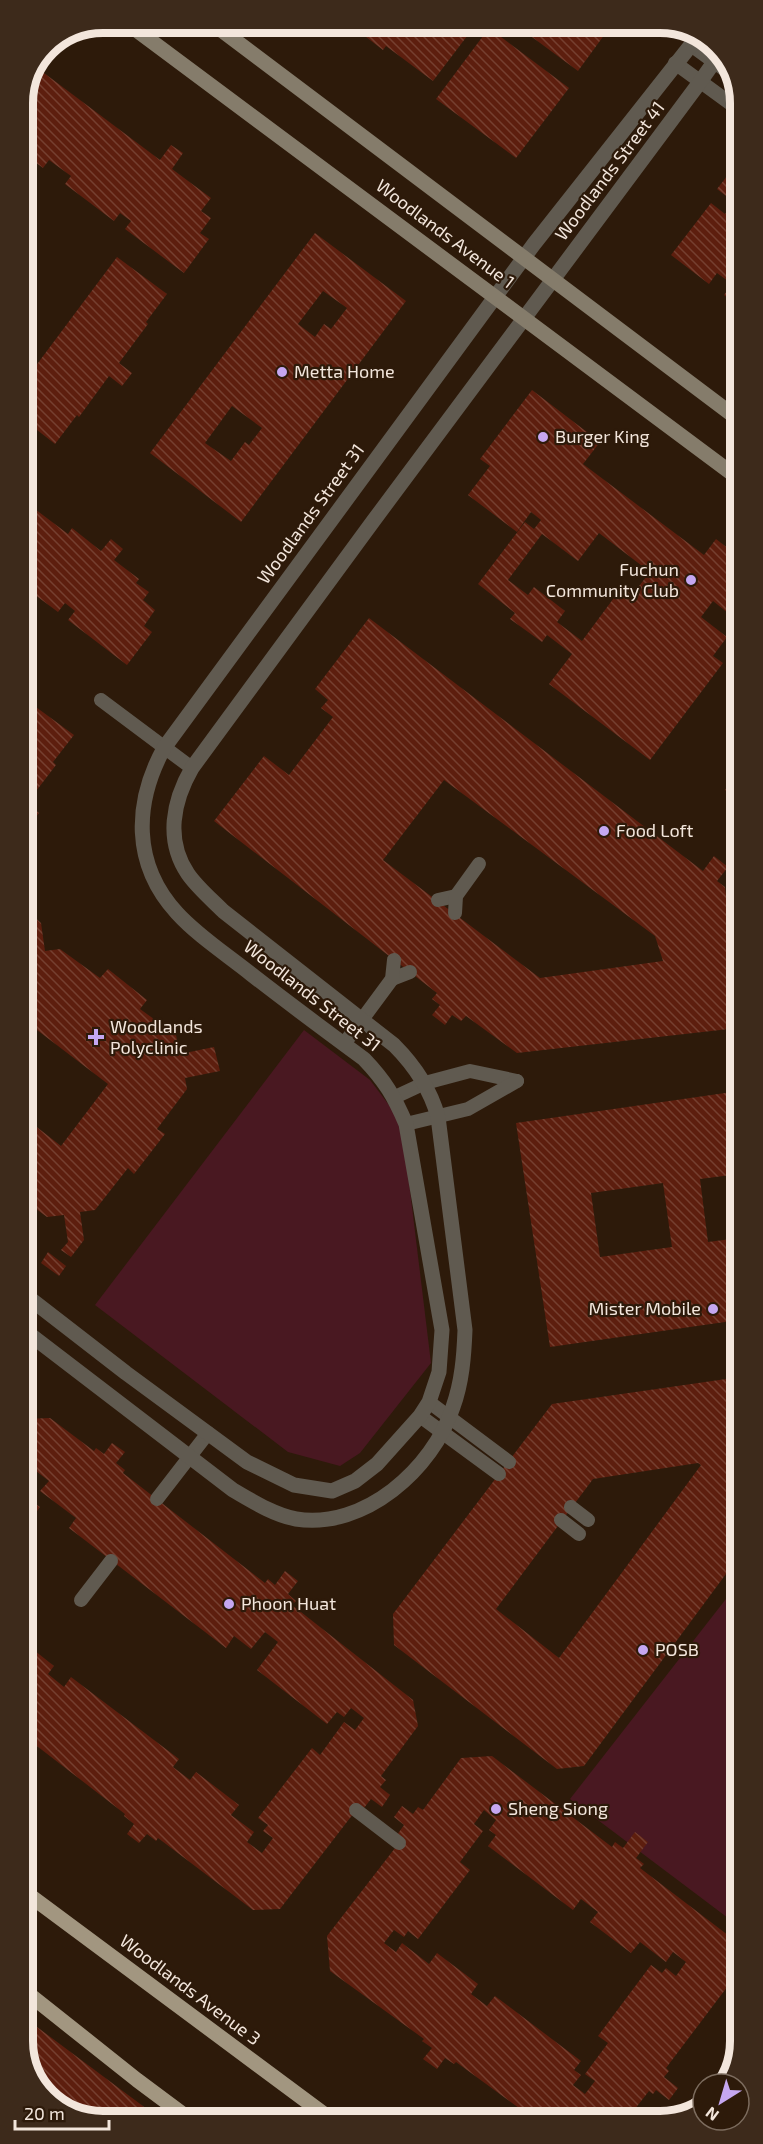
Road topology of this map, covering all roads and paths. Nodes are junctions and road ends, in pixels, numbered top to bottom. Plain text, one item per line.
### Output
1 (142, 33) edge
2 (227, 33) edge
3 (697, 43) edge
4 (702, 47) edge
5 (714, 58) edge
6 (714, 62) junction
7 (675, 63) junction
8 (719, 66) edge
9 (700, 82) junction
10 (730, 102) edge
11 (524, 258) junction
12 (553, 279) junction
13 (497, 297) junction
14 (525, 318) junction
15 (730, 413) edge
16 (730, 472) edge
17 (100, 700) dead end
18 (164, 748) junction
19 (192, 768) junction
20 (479, 864) dead end
21 (456, 896) junction
22 (438, 900) dead end
23 (455, 914) dead end
24 (394, 960) dead end
25 (410, 972) dead end
26 (392, 979) junction
27 (362, 1020) junction
28 (344, 1044) junction
29 (425, 1083) junction
30 (395, 1097) junction
31 (438, 1117) junction
32 (406, 1124) junction
33 (33, 1301) edge
34 (33, 1337) edge
35 (429, 1402) junction
36 (420, 1416) junction
37 (449, 1417) junction
38 (208, 1433) junction
39 (442, 1433) junction
40 (190, 1457) junction
41 (509, 1462) dead end
42 (499, 1474) dead end
43 (158, 1499) dead end
44 (571, 1507) dead end
45 (561, 1520) dead end
46 (588, 1520) dead end
47 (579, 1534) dead end
48 (111, 1561) dead end
49 (81, 1600) dead end
50 (356, 1810) dead end
51 (399, 1843) dead end
52 (33, 1898) edge
53 (33, 1997) edge
54 (179, 2111) edge
55 (320, 2111) edge

1 - 13 main road, Woodlands Avenue 1
2 - 11 main road, Woodlands Avenue 1
3 - 7 street, Woodlands Street 41
4 - 6 lane
5 - 6 street
6 - 8 lane
6 - 9 street, Woodlands Street 41
7 - 9 lane
7 - 11 street, Woodlands Street 41
9 - 10 lane
9 - 12 street, Woodlands Street 41
11 - 12 main road, Woodlands Avenue 1
11 - 13 street, Woodlands Street 31
12 - 14 street, Woodlands Street 41
12 - 15 main road, Woodlands Avenue 1
13 - 14 main road, Woodlands Avenue 1
13 - 18 street, Woodlands Street 31
14 - 16 main road, Woodlands Avenue 1
14 - 19 street, Woodlands Street 31
17 - 18 lane
18 - 19 lane
18 - 28 street, Woodlands Street 31
19 - 27 street, Woodlands Street 31
20 - 21 lane
21 - 22 lane
21 - 23 lane
24 - 26 lane
25 - 26 lane
26 - 27 lane
27 - 28 lane
27 - 29 street, Woodlands Street 31
28 - 30 street, Woodlands Street 31
29 - 30 lane
29 - 31 street, Woodlands Street 31
29 - 31 lane
30 - 32 street, Woodlands Street 31
31 - 32 lane
31 - 37 street, Woodlands Street 31
32 - 35 street, Woodlands Street 31
33 - 38 street, Woodlands Street 31
34 - 40 street, Woodlands Street 31
35 - 36 street, Woodlands Street 31
35 - 37 lane
36 - 38 street, Woodlands Street 31
36 - 39 lane
37 - 39 street, Woodlands Street 31
37 - 41 lane
38 - 40 lane
39 - 40 street, Woodlands Street 31
39 - 42 lane
40 - 43 lane
44 - 46 lane
45 - 47 lane
48 - 49 lane
50 - 51 lane
52 - 55 main road, Woodlands Avenue 3
53 - 54 main road

